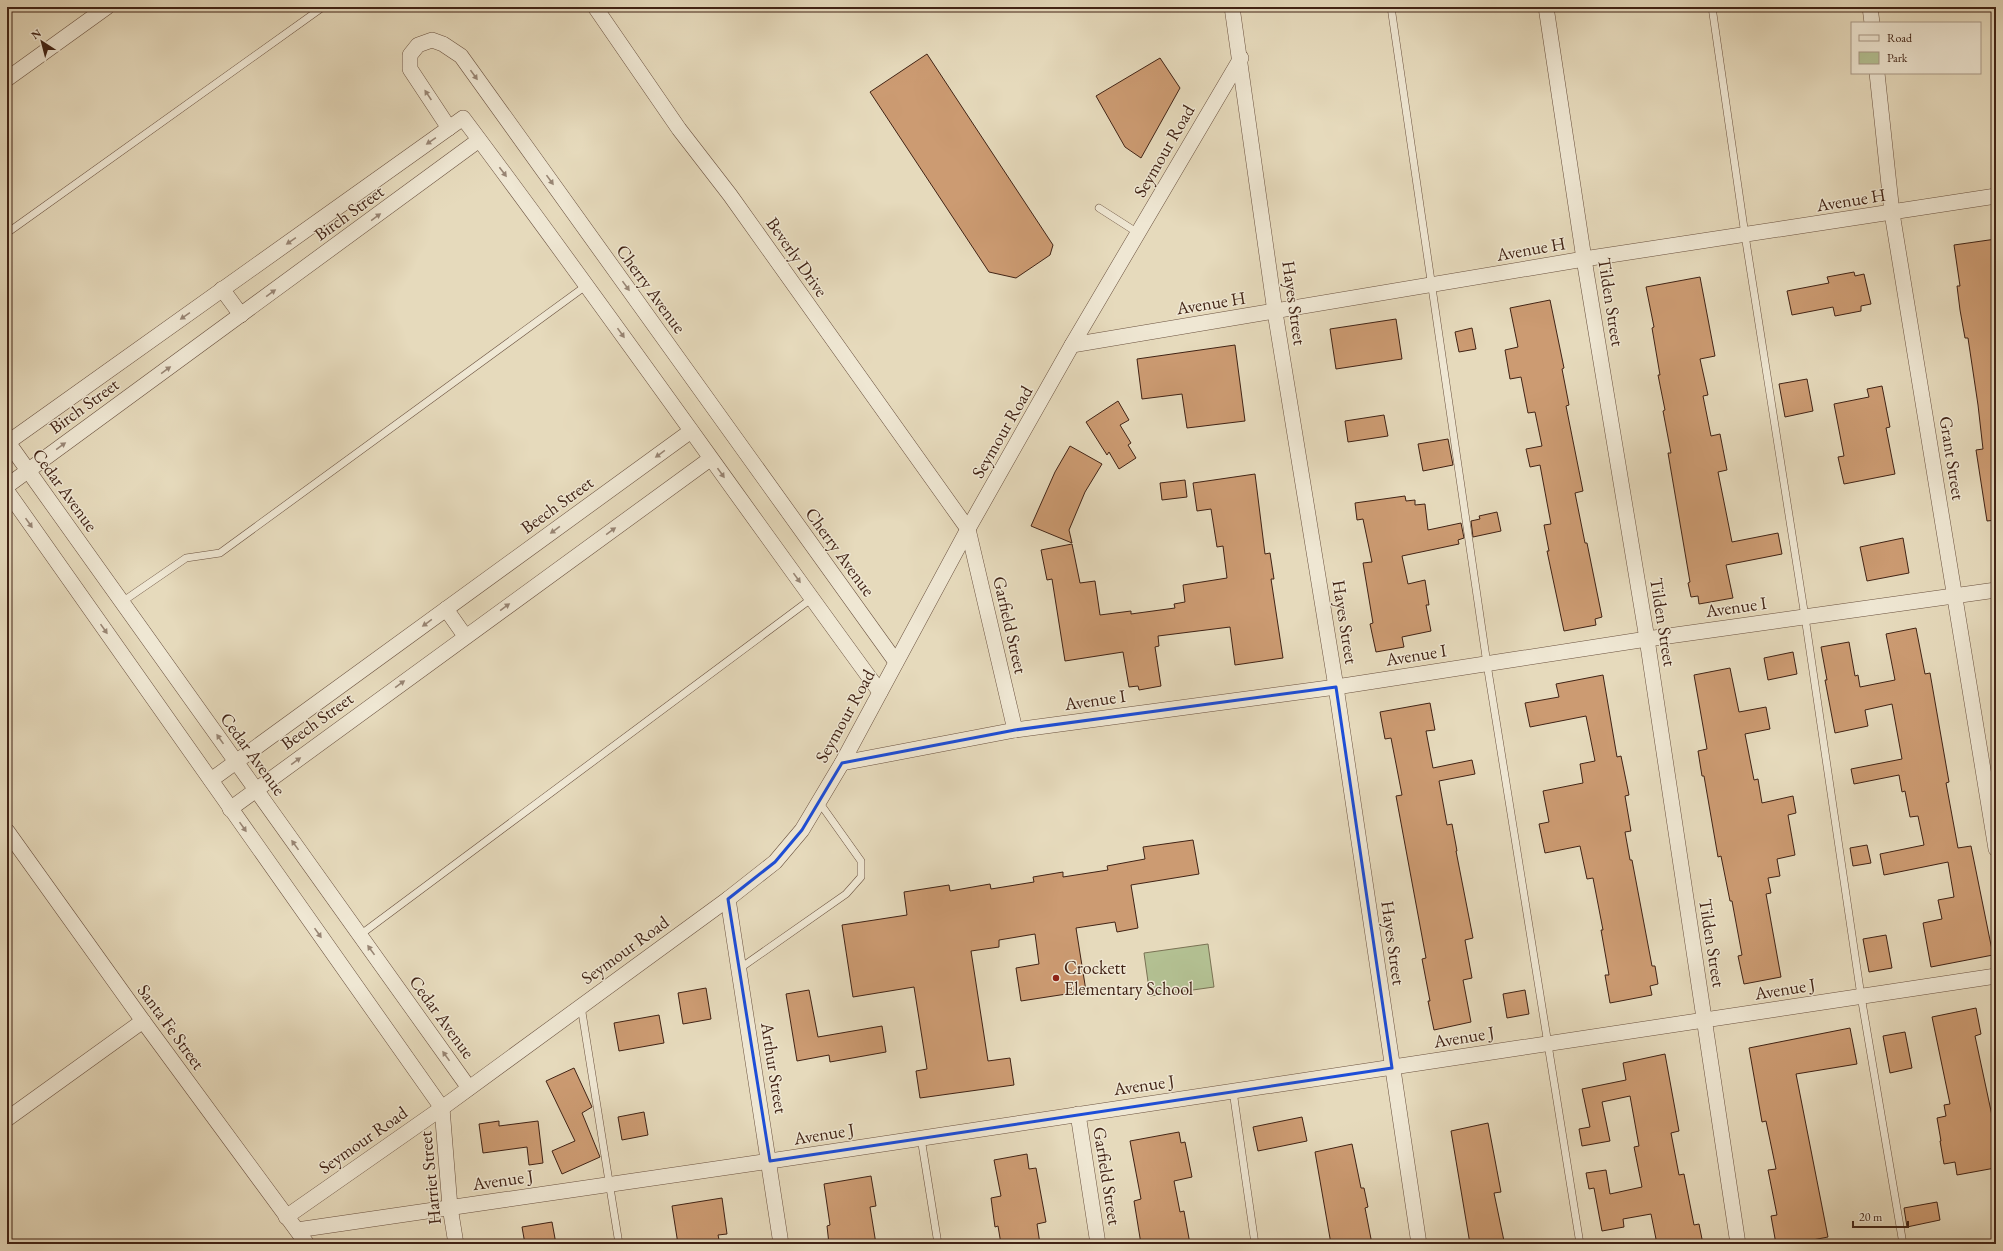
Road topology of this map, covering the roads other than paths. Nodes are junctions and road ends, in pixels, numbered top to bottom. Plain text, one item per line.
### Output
1 (107, 7) edge
2 (324, 7) edge
3 (595, 7) edge
4 (1232, 7) edge
5 (1391, 7) edge
6 (1546, 7) edge
7 (1712, 7) edge
8 (1870, 7) edge
9 (1872, 22) edge
10 (1240, 58) junction
11 (1877, 74) edge
12 (7, 79) edge
13 (449, 128) junction
14 (479, 140) junction
15 (1996, 196) edge
16 (1099, 208) dead end
17 (1892, 213) junction
18 (1138, 233) junction
19 (7, 234) edge
20 (1745, 235) junction
21 (1584, 259) junction
22 (587, 285) junction
23 (1433, 285) junction
24 (222, 289) junction
25 (1275, 312) junction
26 (241, 315) junction
27 (1072, 346) junction
28 (691, 431) junction
29 (7, 442) edge
30 (710, 458) junction
31 (28, 471) junction
32 (7, 486) edge
33 (7, 491) edge
34 (968, 529) junction
35 (1996, 590) edge
36 (1956, 596) junction
37 (811, 599) junction
38 (122, 602) junction
39 (446, 609) junction
40 (1805, 617) junction
41 (465, 636) junction
42 (1647, 639) junction
43 (896, 662) junction
44 (1487, 664) junction
45 (1336, 687) junction
46 (880, 692) junction
47 (1015, 730) junction
48 (236, 762) junction
49 (842, 764) junction
50 (211, 780) junction
51 (256, 790) junction
52 (819, 802) junction
53 (230, 809) junction
54 (7, 831) edge
55 (1996, 849) edge
56 (728, 899) junction
57 (360, 935) junction
58 (739, 969) junction
59 (1996, 976) edge
60 (1861, 996) junction
61 (581, 1006) junction
62 (1705, 1020) junction
63 (143, 1021) junction
64 (1549, 1044) junction
65 (1392, 1068) junction
66 (469, 1088) junction
67 (1233, 1091) junction
68 (442, 1108) junction
69 (1078, 1114) junction
70 (7, 1119) edge
71 (921, 1138) junction
72 (770, 1161) junction
73 (609, 1184) junction
74 (450, 1207) junction
75 (286, 1217) junction
76 (297, 1230) junction
77 (307, 1244) edge
78 (456, 1244) edge
79 (619, 1244) edge
80 (781, 1244) edge
81 (938, 1244) edge
82 (1098, 1244) edge
83 (1255, 1244) edge
84 (1419, 1244) edge
85 (1580, 1244) edge
86 (1738, 1244) edge
87 (1903, 1244) edge

1 - 12 street
2 - 19 lane
3 - 34 street, Beverly Drive
4 - 10 street, Hayes Street
5 - 23 lane
6 - 21 street, Tilden Street
7 - 20 lane
8 - 9 street
10 - 18 street, Seymour Road
10 - 25 street, Hayes Street
11 - 17 street, Grant Street
13 - 14 street, Birch Street
13 -> 24 street, Birch Street
13 -> 43 street, Cherry Avenue
14 -> 22 street
26 -> 14 street, Birch Street
15 - 17 street, Avenue H
16 - 18 lane
17 - 20 street, Avenue H
17 - 36 street, Grant Street
18 - 27 street, Seymour Road
20 - 21 street, Avenue H
20 - 40 lane
21 - 23 street, Avenue H
21 - 42 street, Tilden Street
22 -> 28 street
22 - 38 lane
23 - 25 street, Avenue H
23 - 44 lane
24 - 26 street
24 -> 29 street, Birch Street
25 - 27 street, Avenue H
25 - 45 street, Hayes Street
31 -> 26 street, Birch Street
27 - 34 street, Seymour Road
28 - 30 street
28 -> 39 street, Beech Street
29 - 31 street, Cedar Avenue
30 -> 37 street
41 -> 30 street, Beech Street
31 - 32 street, Birch Street
31 - 38 street, Cedar Avenue
33 -> 50 street
34 - 43 street, Seymour Road
34 - 47 street, Garfield Street
35 - 36 street, Avenue I
36 - 40 street, Avenue I
36 - 55 street, Grant Street
37 - 46 street
37 - 57 lane
48 -> 38 street, Cedar Avenue
39 - 41 street
39 -> 48 street, Beech Street
40 - 42 street, Avenue I
40 - 60 lane
51 -> 41 street, Beech Street
42 - 44 street, Avenue I
42 - 62 street, Tilden Street
43 - 46 street, Seymour Road
44 - 45 street, Avenue I
44 - 64 lane
45 - 47 street, Avenue I
45 - 65 street, Hayes Street
46 - 49 street, Seymour Road
47 - 49 street, Avenue I
48 - 50 street, Beech Street
48 - 51 street, Cedar Avenue
49 - 52 street, Seymour Road
50 - 53 street
51 - 53 street, Beech Street
57 -> 51 street, Cedar Avenue
52 - 56 street, Seymour Road
52 - 58 lane
53 -> 68 street
54 - 63 street, Santa Fe Street
56 - 58 street, Arthur Street
56 - 61 street, Seymour Road
66 -> 57 street, Cedar Avenue
58 - 72 street, Arthur Street
59 - 60 street, Avenue J
60 - 62 street, Avenue J
60 - 87 lane
61 - 66 street, Seymour Road
61 - 73 lane
62 - 64 street, Avenue J
62 - 86 street, Tilden Street
63 - 70 street
63 - 75 street, Santa Fe Street
64 - 65 street, Avenue J
64 - 85 lane
65 - 67 street, Avenue J
65 - 84 street, Hayes Street
66 - 68 street, Seymour Road
67 - 69 street, Avenue J
67 - 83 lane
68 - 74 street, Harriet Street
68 - 75 street, Seymour Road
69 - 71 street, Avenue J
69 - 82 street, Garfield Street
71 - 72 street, Avenue J
71 - 81 lane
72 - 73 street, Avenue J
72 - 80 street, Arthur Street
73 - 74 street, Avenue J
73 - 79 lane
74 - 76 street, Avenue J
74 - 78 street, Harriet Street
75 - 76 street, Santa Fe Street
76 - 77 street, Santa Fe Street

